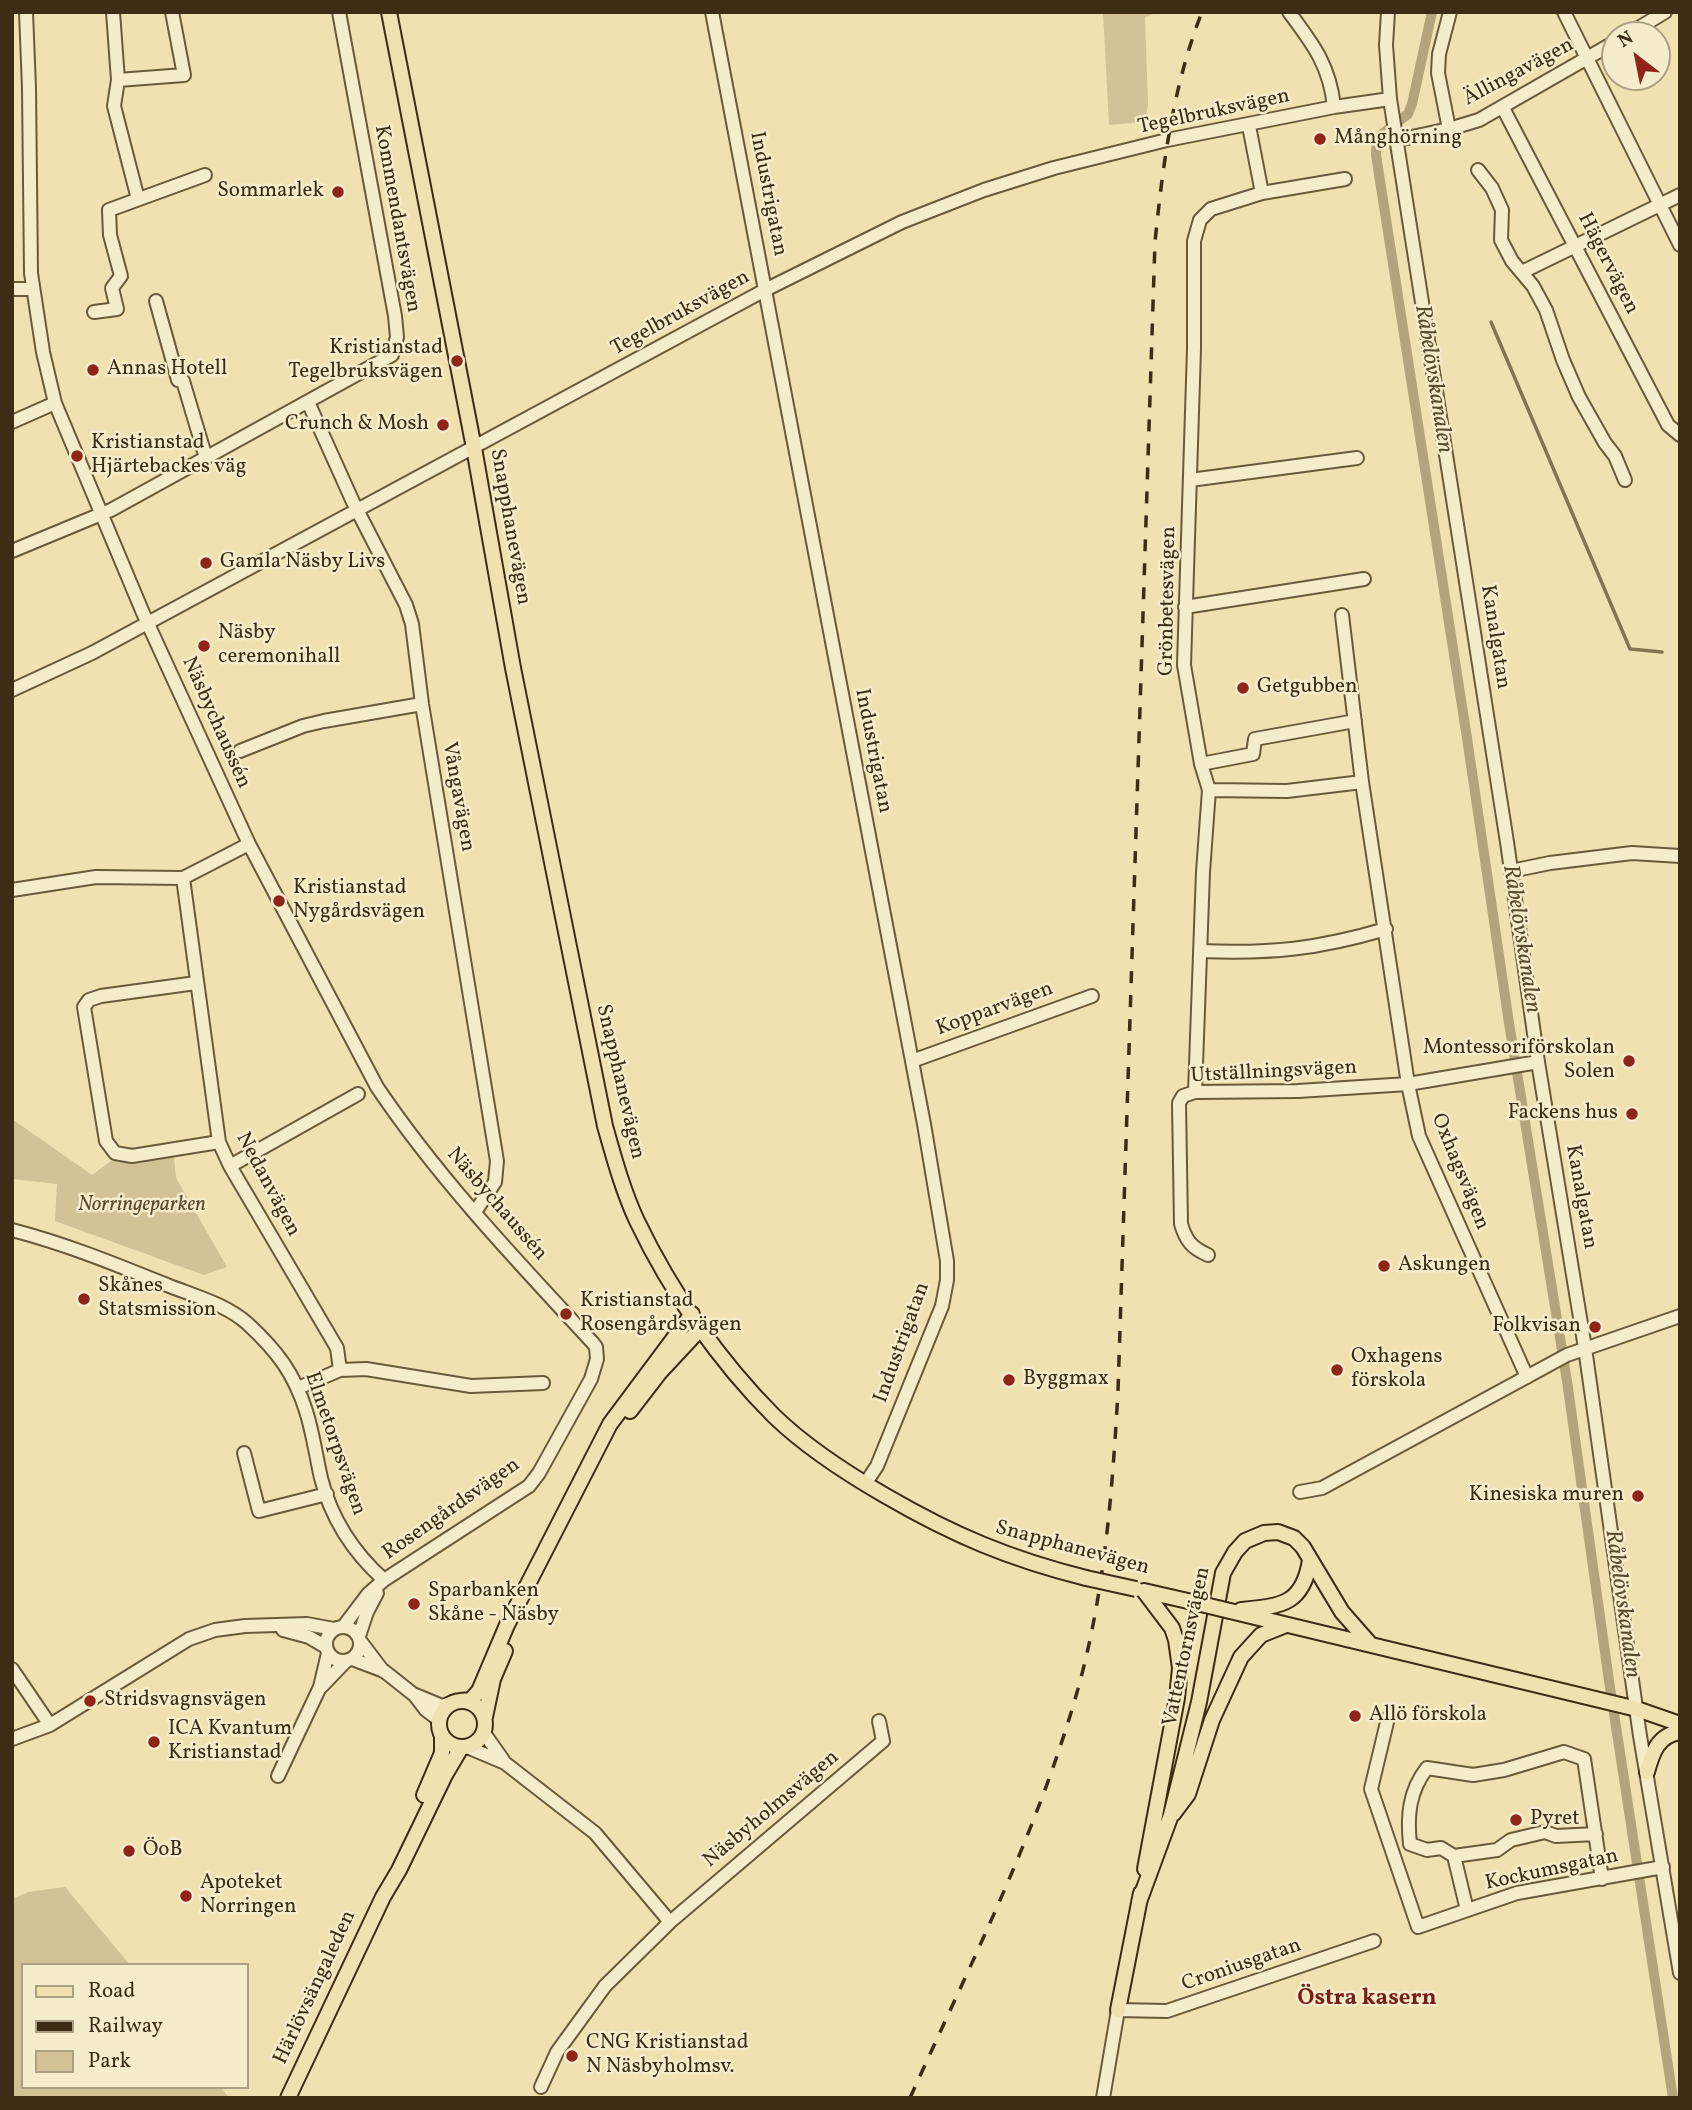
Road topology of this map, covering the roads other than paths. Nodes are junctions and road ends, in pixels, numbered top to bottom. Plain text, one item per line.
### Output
1 (26, 12) edge
2 (113, 12) edge
3 (172, 12) edge
4 (339, 12) edge
5 (389, 12) edge
6 (712, 12) edge
7 (1289, 12) edge
8 (1388, 12) edge
9 (1450, 12) edge
10 (1564, 12) edge
11 (1601, 50) edge
12 (1587, 58) junction
13 (118, 80) junction
14 (1391, 106) junction
15 (1334, 107) junction
16 (1503, 108) junction
17 (1249, 126) junction
18 (1449, 129) junction
19 (1397, 135) junction
20 (1478, 170) dead end
21 (205, 175) dead end
22 (1345, 179) dead end
23 (1262, 192) junction
24 (1680, 195) edge
25 (138, 199) junction
26 (1661, 205) junction
27 (1680, 245) edge
28 (1576, 246) junction
29 (1522, 272) junction
30 (12, 289) edge
31 (32, 289) junction
32 (765, 290) junction
33 (156, 301) dead end
34 (94, 312) dead end
35 (308, 402) junction
36 (55, 403) junction
37 (12, 422) edge
38 (1680, 435) edge
39 (474, 447) junction
40 (206, 458) junction
41 (1357, 458) dead end
42 (1190, 480) junction
43 (1625, 480) dead end
44 (358, 510) junction
45 (102, 514) junction
46 (12, 551) edge
47 (1364, 579) dead end
48 (1185, 607) junction
49 (1342, 615) dead end
50 (148, 622) junction
51 (12, 690) edge
52 (422, 704) junction
53 (1355, 721) junction
54 (240, 751) dead end
55 (1200, 764) junction
56 (1362, 782) junction
57 (1209, 790) junction
58 (249, 844) junction
59 (1680, 856) edge
60 (1511, 871) junction
61 (183, 878) junction
62 (12, 890) edge
63 (1386, 929) junction
64 (1200, 951) junction
65 (196, 983) junction
66 (1092, 996) dead end
67 (912, 1061) junction
68 (1538, 1062) junction
69 (1409, 1084) junction
70 (1195, 1092) junction
71 (358, 1094) dead end
72 (219, 1142) junction
73 (230, 1166) junction
74 (475, 1212) junction
75 (12, 1230) edge
76 (1208, 1255) dead end
77 (692, 1314) junction
78 (1675, 1318) edge
79 (701, 1328) junction
80 (1680, 1331) edge
81 (1585, 1348) junction
82 (597, 1359) joint
83 (340, 1370) junction
84 (1527, 1377) junction
85 (543, 1383) dead end
86 (298, 1388) junction
87 (244, 1453) dead end
88 (588, 1464) junction
89 (865, 1484) junction
90 (1300, 1492) dead end
91 (327, 1494) junction
92 (545, 1549) junction
93 (1310, 1560) junction
94 (384, 1580) junction
95 (1140, 1590) junction
96 (1230, 1611) junction
97 (1286, 1625) junction
98 (272, 1627) junction
99 (339, 1628) junction
100 (360, 1639) junction
101 (1371, 1645) junction
102 (327, 1650) junction
103 (349, 1660) junction
104 (12, 1669) edge
105 (384, 1671) junction
106 (320, 1687) junction
107 (413, 1694) junction
108 (457, 1701) junction
109 (1637, 1709) junction
110 (485, 1717) junction
111 (1388, 1718) dead end
112 (439, 1720) junction
113 (879, 1721) dead end
114 (1680, 1724) edge
115 (50, 1725) junction
116 (1680, 1732) edge
117 (484, 1733) junction
118 (442, 1737) junction
119 (12, 1739) edge
120 (464, 1748) junction
121 (505, 1763) junction
122 (1182, 1763) junction
123 (1647, 1772) junction
124 (278, 1776) dead end
125 (1155, 1808) junction
126 (1171, 1815) junction
127 (1596, 1834) junction
128 (1454, 1856) junction
129 (1662, 1867) junction
130 (1602, 1879) junction
131 (383, 1897) junction
132 (1139, 1902) junction
133 (1467, 1910) junction
134 (670, 1922) junction
135 (1374, 1941) dead end
136 (1680, 1973) edge
137 (1118, 2010) junction
138 (541, 2087) dead end
139 (288, 2098) edge
140 (1102, 2098) edge

1 - 31 street, Näsbychaussén
2 - 13 street
3 - 13 street
4 - 35 street, Kommendantsvägen
5 - 39 main road, Snapphanevägen
6 - 32 street, Industrigatan
7 - 15 street
8 - 14 street, Kanalgatan
9 - 18 street
10 - 12 street
11 - 12 street, Ällingavägen
12 - 16 street, Ällingavägen
12 - 26 street
13 - 25 street
14 - 15 street, Tegelbruksvägen
14 - 19 street, Kanalgatan
15 - 17 street, Tegelbruksvägen
16 - 18 street, Ällingavägen
16 - 28 street, Hägervägen
17 - 23 street
17 - 32 street, Tegelbruksvägen
18 - 19 street, Ällingavägen
19 - 60 street, Kanalgatan
20 - 29 street
21 - 25 street
22 - 23 street, Grönbetesvägen
23 - 42 street, Grönbetesvägen
24 - 26 street
25 - 34 street
26 - 27 street
26 - 28 street
28 - 29 street
28 - 38 street, Hägervägen
29 - 43 street
30 - 31 street
31 - 36 street, Näsbychaussén
32 - 39 street, Tegelbruksvägen
32 - 67 street, Industrigatan
33 - 40 street
35 - 40 street, Kommendantsvägen
35 - 44 street, Vångavägen
36 - 37 street
36 - 45 street, Näsbychaussén
39 - 44 street, Tegelbruksvägen
39 - 77 main road, Snapphanevägen
40 - 45 street, Kommendantsvägen
41 - 42 street
42 - 48 street, Grönbetesvägen
44 - 50 street, Tegelbruksvägen
44 - 52 street, Vångavägen
45 - 46 street, Kommendantsvägen
45 - 50 street, Näsbychaussén
47 - 48 street
48 - 55 street, Grönbetesvägen
49 - 53 street, Oxhagsvägen
50 - 51 street, Tegelbruksvägen
50 - 58 street, Näsbychaussén
52 - 54 street
52 - 74 street, Vångavägen
53 - 55 street
53 - 56 street, Oxhagsvägen
55 - 57 street, Grönbetesvägen
56 - 57 street
56 - 63 street, Oxhagsvägen
57 - 64 street, Grönbetesvägen
58 - 61 street
58 - 74 street, Näsbychaussén
59 - 60 street
60 - 68 street, Kanalgatan
61 - 62 street
61 - 65 street, Nedanvägen
63 - 64 street
63 - 69 street, Oxhagsvägen
64 - 70 street, Grönbetesvägen
65 - 72 street, Nedanvägen
65 - 72 street
66 - 67 street, Kopparvägen
67 - 89 street, Industrigatan
68 - 69 street, Utställningsvägen
68 - 81 street, Kanalgatan
69 - 70 street, Utställningsvägen
69 - 84 street, Oxhagsvägen
70 - 76 street, Utställningsvägen
71 - 73 street
72 - 73 street, Nedanvägen
73 - 83 street, Nedanvägen
74 - 82 street, Näsbychaussén
75 - 86 street, Elmetorpsvägen
77 - 79 main road, Snapphanevägen
77 - 88 main road
78 - 80 street
78 - 81 street
79 - 88 main road
79 - 89 main road, Snapphanevägen
81 - 84 street
81 - 109 street, Kanalgatan
82 - 94 street, Rosengårdsvägen
83 - 85 street
83 - 86 street
84 - 90 street
86 - 91 street, Elmetorpsvägen
87 - 91 street
88 - 92 main road
89 - 95 main road, Snapphanevägen, bridge
91 - 94 street, Elmetorpsvägen
92 - 108 main road
92 - 110 main road
93 - 96 main road
93 - 101 main road, Vattentornsvägen
93 - 122 main road, Vattentornsvägen
94 - 99 street, Rosengårdsvägen
94 - 100 street, Rosengårdsvägen
95 - 96 main road, Snapphanevägen, bridge
95 - 125 main road
96 - 97 main road, Snapphanevägen
97 - 101 main road, Snapphanevägen
97 - 126 main road
98 - 99 street
98 - 102 street
98 - 115 street
99 - 100 street
99 - 102 street
100 - 103 street
100 - 105 street
101 - 109 main road, Snapphanevägen
102 - 103 street
102 - 106 street
103 - 105 street
103 - 106 street
104 - 115 street
105 - 107 street
106 - 124 street
107 - 108 street
107 - 112 street
108 - 110 main road
108 - 112 main road
109 - 114 main road, Snapphanevägen
109 - 123 street, Kanalgatan
110 - 117 main road
111 - 133 street, Kockumsgatan
112 - 118 main road
113 - 134 street, Näsbyholmsvägen
115 - 119 street
116 - 123 main road
117 - 120 main road
117 - 121 street
118 - 120 main road
118 - 131 main road, Härlövsängaleden
120 - 121 street
120 - 131 main road, Härlövsängaleden
121 - 134 street
122 - 125 main road, Vattentornsvägen
122 - 126 main road, Vattentornsvägen
123 - 129 street, Kanalgatan
125 - 132 main road, Vattentornsvägen
126 - 132 main road, Vattentornsvägen
127 - 128 street
127 - 128 street
127 - 130 street
128 - 133 street
129 - 130 street, Kockumsgatan
129 - 136 street, Kanalgatan
130 - 133 street, Kockumsgatan
131 - 139 main road, Härlövsängaleden
132 - 137 main road, Vattentornsvägen
134 - 138 street, Näsbyholmsvägen
135 - 137 street, Croniusgatan
137 - 140 street, Vattentornsvägen

